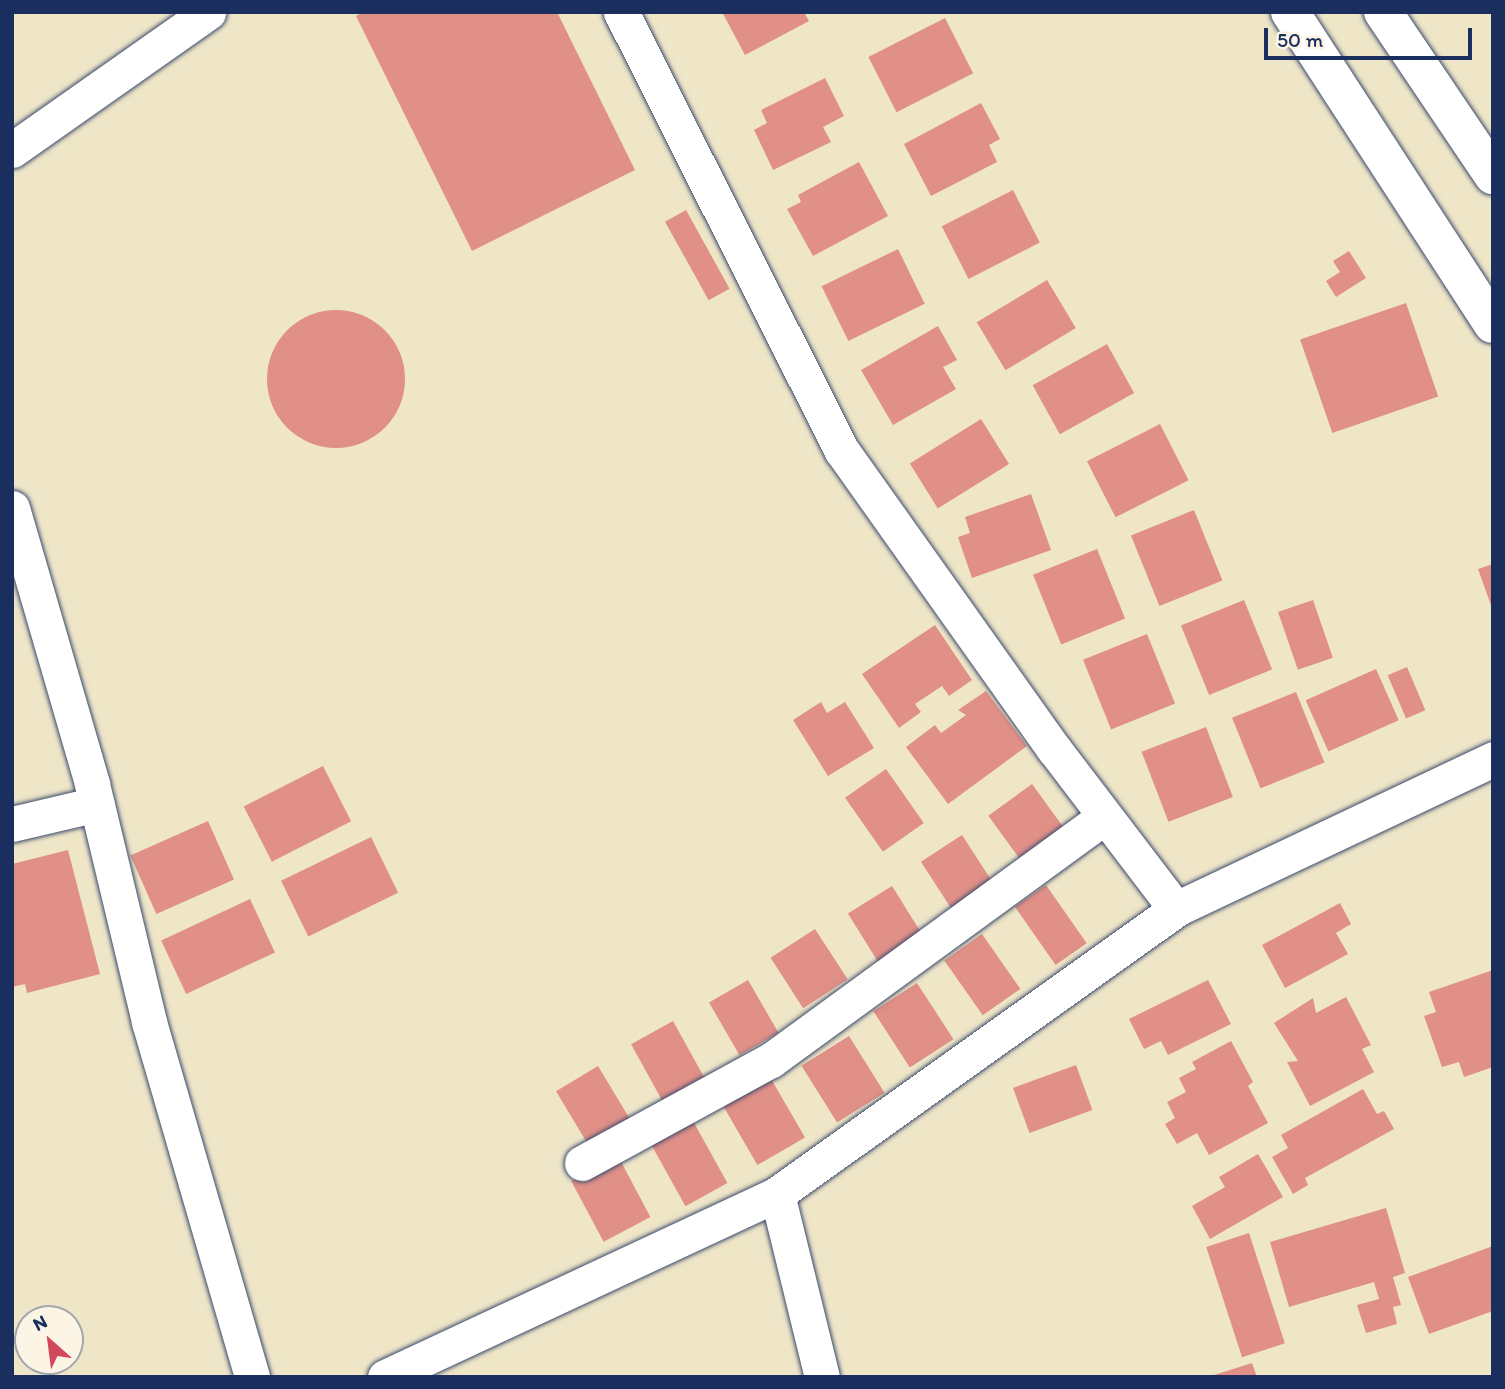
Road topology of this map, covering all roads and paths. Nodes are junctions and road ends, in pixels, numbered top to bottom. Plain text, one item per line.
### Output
1 (208, 12) edge
2 (621, 12) edge
3 (1290, 12) edge
4 (1383, 12) edge
5 (12, 150) edge
6 (1493, 175) edge
7 (1493, 324) edge
8 (12, 508) edge
9 (1493, 759) edge
10 (97, 804) junction
11 (1104, 817) junction
12 (12, 824) edge
13 (1176, 909) junction
14 (582, 1163) dead end
15 (776, 1194) junction
16 (252, 1377) edge
17 (386, 1377) edge
18 (822, 1377) edge

1 - 5 street
2 - 11 street
3 - 7 main road
4 - 6 main road
8 - 10 street
9 - 13 street
10 - 12 street
10 - 16 street
11 - 13 street
11 - 14 street
13 - 15 street
15 - 17 street
15 - 18 street

